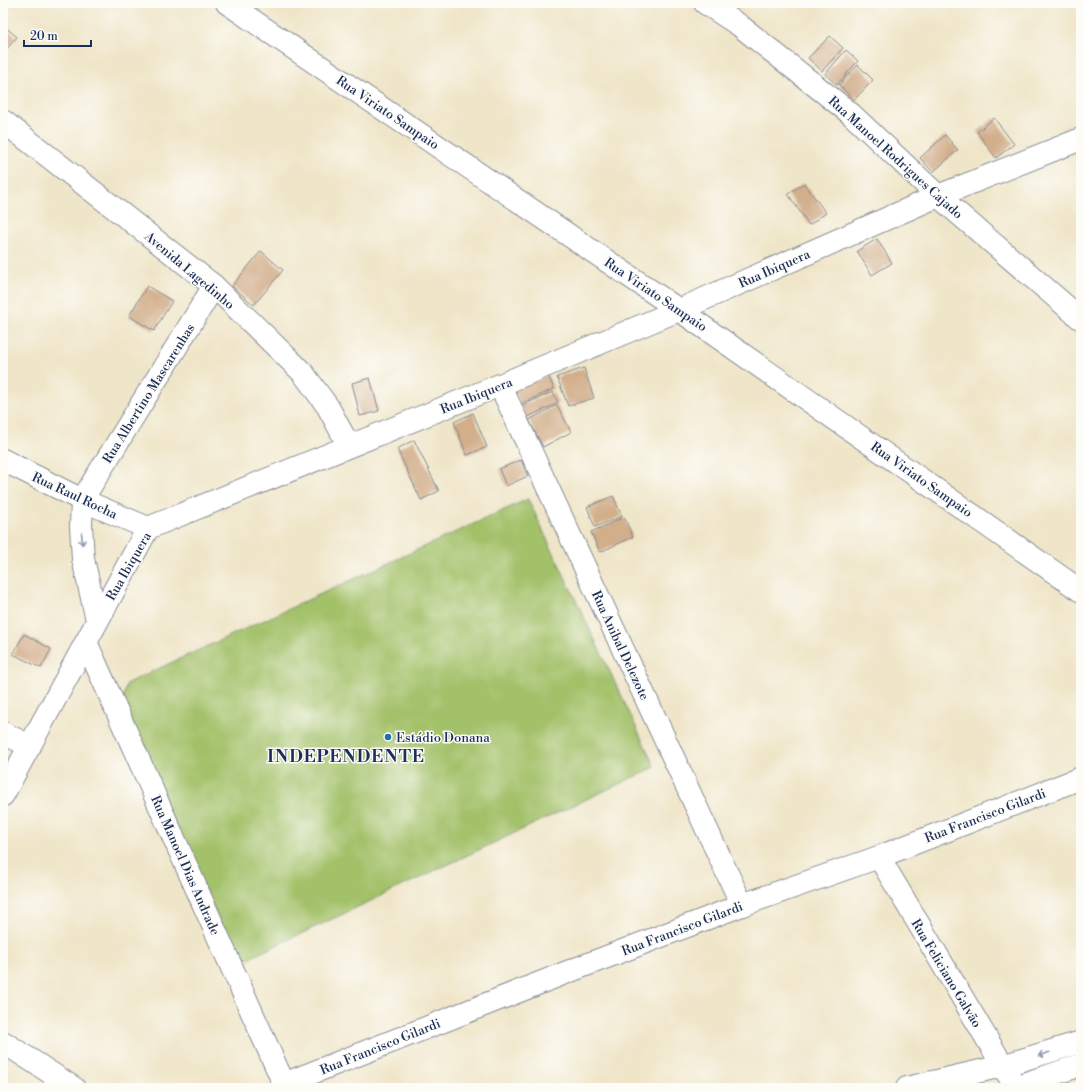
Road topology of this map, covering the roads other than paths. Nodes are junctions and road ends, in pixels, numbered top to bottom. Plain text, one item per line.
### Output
1 (227, 3) edge
2 (705, 3) edge
3 (3, 121) edge
4 (1081, 139) edge
5 (938, 196) junction
6 (214, 286) junction
7 (679, 310) junction
8 (1081, 319) edge
9 (500, 385) junction
10 (349, 446) junction
11 (3, 460) edge
12 (82, 500) junction
13 (148, 528) junction
14 (1081, 591) edge
15 (97, 620) junction
16 (86, 642) junction
17 (3, 733) edge
18 (30, 746) junction
19 (1081, 778) edge
20 (3, 795) edge
21 (879, 857) junction
22 (742, 905) junction
23 (3, 1042) edge
24 (1081, 1042) edge
25 (1081, 1065) edge
26 (1002, 1066) junction
27 (284, 1086) edge
28 (74, 1088) edge
29 (907, 1088) edge
30 (1014, 1088) edge

1 - 7 street, Rua Viriato Sampaio
2 - 5 street, Rua Manoel Rodrigues Cajado
3 - 6 street, Avenida Lagedinho
4 - 5 street, Rua Ibiquera
5 - 7 street, Rua Ibiquera
5 - 8 street, Rua Manoel Rodrigues Cajado
6 - 10 street, Avenida Lagedinho
6 - 12 street, Rua Albertino Mascarenhas
7 - 9 street, Rua Ibiquera
7 - 14 street, Rua Viriato Sampaio
9 - 10 street, Rua Ibiquera
9 - 22 street, Rua Anibal Delezote
10 - 13 street, Rua Ibiquera
11 - 12 street, Rua Raul Rocha
12 - 13 street, Rua Raul Rocha
12 -> 15 street
13 - 15 street, Rua Ibiquera
15 - 16 street, Rua Ibiquera
16 - 18 street, Rua Ibiquera
16 - 27 street, Rua Manoel Dias Andrade
17 - 18 street
18 - 20 street, Rua Ibiquera
19 - 21 street, Rua Francisco Gilardi
21 - 22 street, Rua Francisco Gilardi
21 - 26 street, Rua Feliciano Galvão
22 - 27 street, Rua Francisco Gilardi
23 - 28 street
24 -> 26 street
25 - 30 street
26 - 29 street
26 - 30 street, Rua Feliciano Galvão

